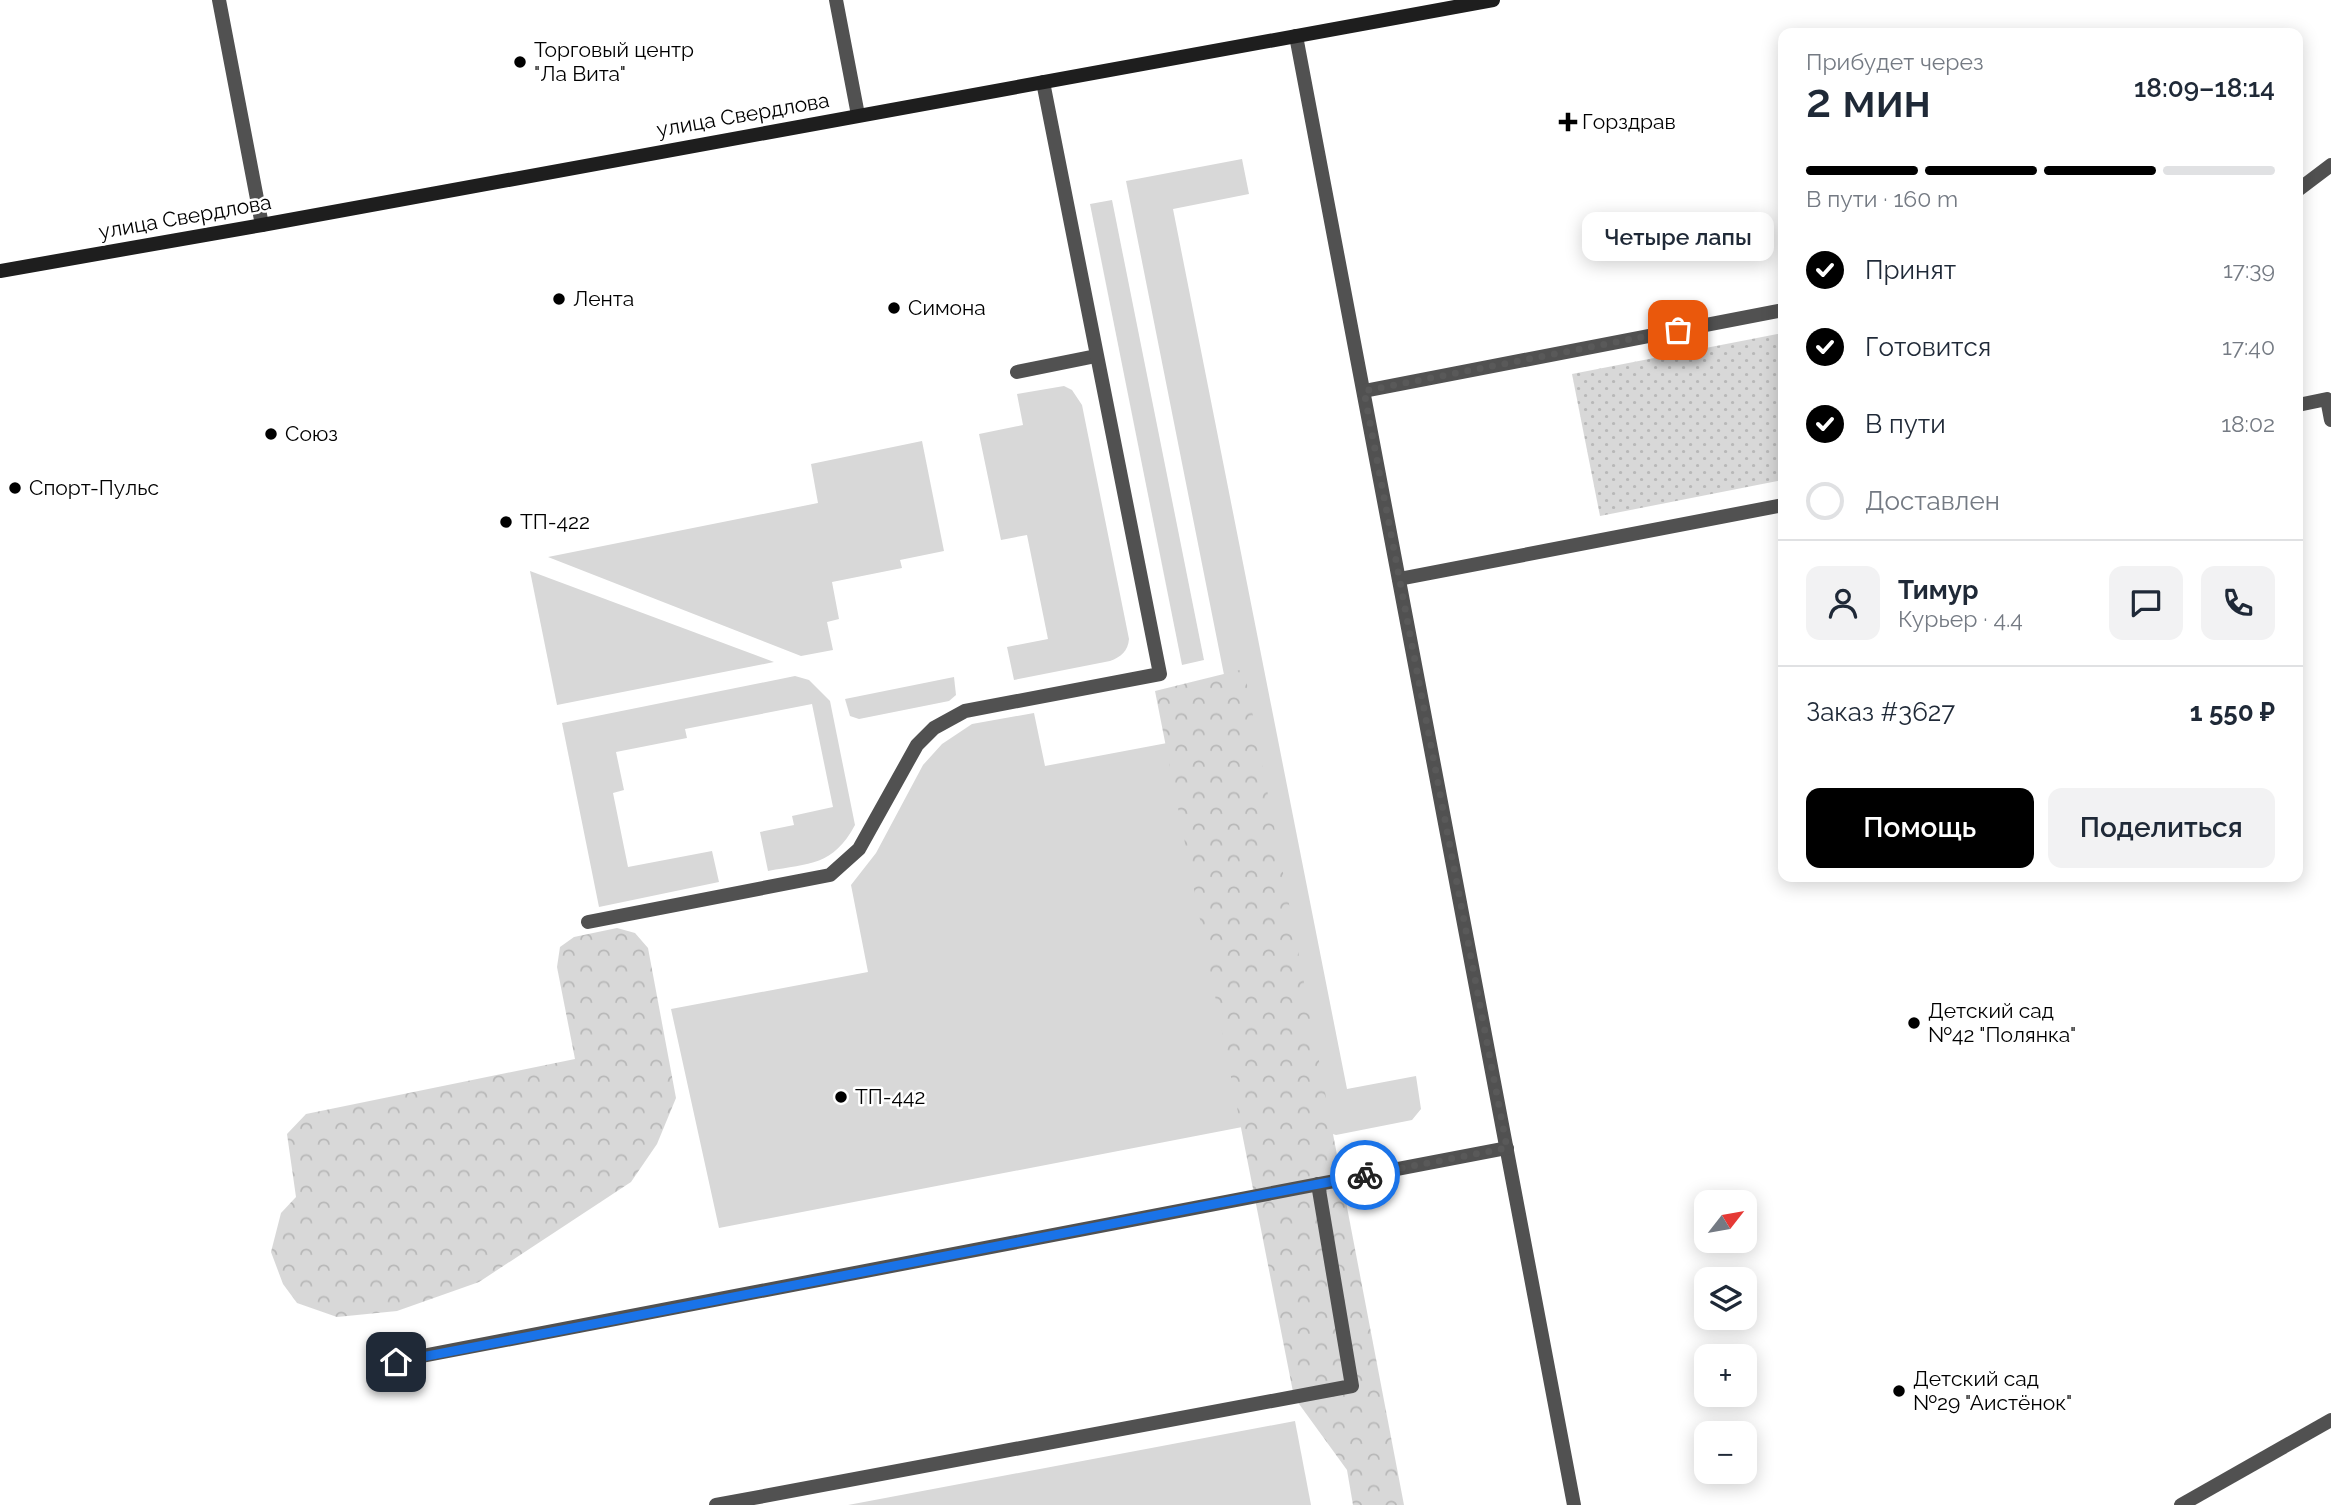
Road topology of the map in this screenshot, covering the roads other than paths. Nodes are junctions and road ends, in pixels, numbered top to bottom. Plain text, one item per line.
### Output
1 (219, 0) edge
2 (836, 0) edge
3 (1493, 0) edge
4 (1296, 36) junction
5 (1043, 82) junction
6 (858, 115) junction
7 (2331, 166) edge
8 (2303, 186) edge
9 (262, 225) junction
10 (0, 271) edge
11 (1778, 311) edge
12 (1096, 356) junction
13 (1017, 372) dead end
14 (1364, 391) junction
15 (2303, 404) edge
16 (2331, 419) edge
17 (1778, 506) edge
18 (1399, 579) junction
19 (588, 922) dead end
20 (1507, 1148) junction
21 (1318, 1184) junction
22 (396, 1362) dead end
23 (2331, 1420) edge
24 (716, 1505) edge
25 (1574, 1505) edge
26 (2181, 1505) edge

1 - 9 lane
2 - 6 lane
3 - 4 main road, улица Свердлова
4 - 5 main road, улица Свердлова
4 - 14 lane
5 - 6 main road, улица Свердлова
5 - 12 lane
6 - 9 main road, улица Свердлова
7 - 8 lane
9 - 10 main road, улица Свердлова
11 - 14 lane
12 - 13 lane
12 - 19 lane
14 - 18 lane
15 - 16 lane
17 - 18 lane
18 - 20 lane
20 - 21 lane
20 - 25 lane
21 - 22 lane
21 - 24 lane
23 - 26 lane

